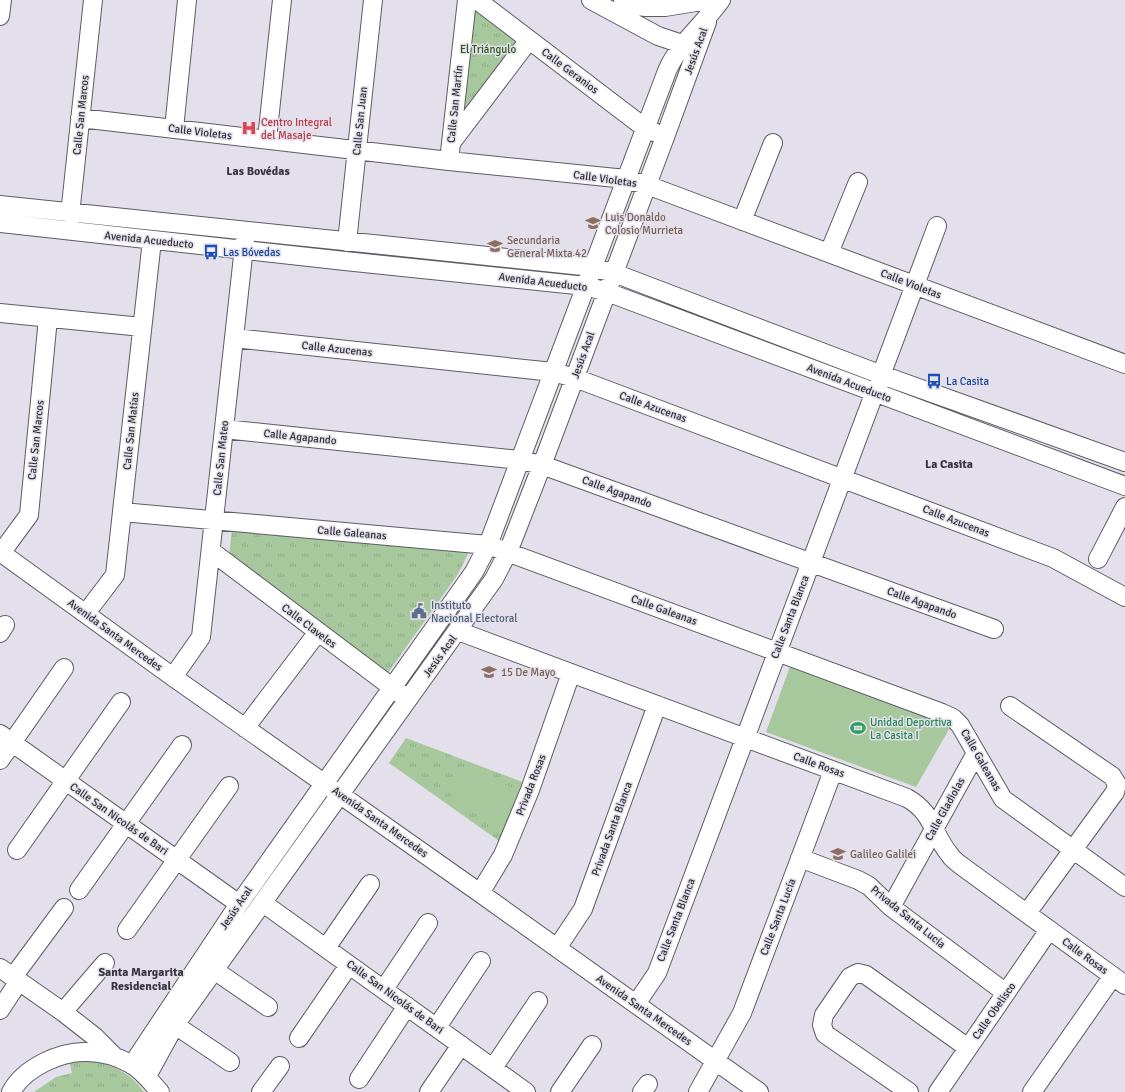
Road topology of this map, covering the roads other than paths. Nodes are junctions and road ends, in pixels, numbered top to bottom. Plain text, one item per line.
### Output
1 (2, 0) edge
2 (93, 0) edge
3 (186, 0) edge
4 (282, 0) edge
5 (373, 0) edge
6 (467, 0) edge
7 (477, 0) edge
8 (591, 0) edge
9 (720, 0) edge
10 (624, 4) edge
11 (665, 6) junction
12 (708, 8) edge
13 (0, 16) edge
14 (658, 36) junction
15 (529, 40) junction
16 (682, 44) junction
17 (80, 118) junction
18 (645, 128) junction
19 (174, 129) junction
20 (665, 137) junction
21 (268, 140) junction
22 (451, 143) junction
23 (772, 143) dead end
24 (357, 150) junction
25 (449, 161) junction
26 (626, 179) junction
27 (858, 182) dead end
28 (647, 185) junction
29 (0, 205) edge
30 (70, 212) junction
31 (742, 221) junction
32 (0, 223) edge
33 (937, 226) dead end
34 (68, 231) junction
35 (246, 231) junction
36 (152, 240) junction
37 (347, 242) junction
38 (244, 250) junction
39 (829, 253) junction
40 (592, 267) junction
41 (614, 273) junction
42 (915, 285) junction
43 (586, 286) junction
44 (607, 292) junction
45 (0, 313) edge
46 (48, 318) junction
47 (142, 327) junction
48 (234, 338) junction
49 (1125, 364) edge
50 (553, 372) junction
51 (882, 375) junction
52 (575, 378) junction
53 (875, 393) junction
54 (224, 429) junction
55 (520, 460) junction
56 (1125, 462) edge
57 (542, 464) junction
58 (843, 478) junction
59 (1125, 486) edge
60 (1125, 507) edge
61 (122, 512) junction
62 (214, 521) junction
63 (488, 545) junction
64 (211, 551) junction
65 (508, 552) junction
66 (1, 553) edge
67 (1098, 559) dead end
68 (811, 562) junction
69 (1125, 597) edge
70 (86, 613) junction
71 (994, 629) dead end
72 (458, 631) junction
73 (318, 632) junction
74 (777, 652) junction
75 (64, 668) dead end
76 (571, 673) junction
77 (173, 677) junction
78 (392, 688) junction
79 (408, 700) junction
80 (121, 702) dead end
81 (657, 705) junction
82 (1010, 706) dead end
83 (245, 728) junction
84 (6, 738) edge
85 (745, 738) junction
86 (182, 745) dead end
87 (976, 753) junction
88 (0, 760) edge
89 (833, 770) junction
90 (67, 781) junction
91 (324, 784) junction
92 (229, 786) dead end
93 (340, 795) junction
94 (126, 823) junction
95 (934, 828) junction
96 (18, 850) dead end
97 (1073, 850) junction
98 (800, 858) junction
99 (176, 859) junction
100 (370, 884) dead end
101 (1125, 887) edge
102 (79, 890) dead end
103 (480, 893) junction
104 (263, 903) junction
105 (239, 904) junction
106 (891, 906) junction
107 (64, 908) dead end
108 (1026, 913) junction
109 (428, 923) dead end
110 (127, 930) dead end
111 (1049, 930) junction
112 (326, 948) junction
113 (557, 948) junction
114 (481, 961) dead end
115 (105, 963) dead end
116 (349, 965) junction
117 (214, 970) junction
118 (11, 975) edge
119 (1119, 981) edge
120 (384, 990) junction
121 (1006, 993) junction
122 (538, 1001) dead end
123 (636, 1004) junction
124 (407, 1006) junction
125 (268, 1007) dead end
126 (0, 1010) edge
127 (63, 1012) junction
128 (175, 1025) junction
129 (437, 1028) junction
130 (299, 1038) dead end
131 (461, 1045) junction
132 (592, 1045) dead end
133 (968, 1048) junction
134 (114, 1056) junction
135 (716, 1061) junction
136 (230, 1062) dead end
137 (132, 1065) junction
138 (280, 1066) dead end
139 (493, 1068) junction
140 (147, 1076) junction
141 (358, 1079) dead end
142 (518, 1090) edge
143 (11, 1092) edge
144 (160, 1092) edge
145 (163, 1092) edge
146 (172, 1092) edge
147 (261, 1092) edge
148 (429, 1092) edge
149 (560, 1092) edge
150 (698, 1092) edge
151 (759, 1092) edge
152 (909, 1092) edge
153 (938, 1092) edge
154 (1032, 1092) edge

1 - 13 street
2 - 17 street, Calle San Marcos
3 - 19 street
4 - 21 street
5 - 24 street, Calle San Juan
6 - 22 street, Calle San Martín
7 - 15 street, Calle Geranios
8 - 10 street
9 - 12 street
10 - 11 street
10 - 14 street
11 - 12 street
11 - 14 street
12 - 16 street, Jesús Acal
12 - 20 street, Jesús Acal
14 - 16 street
15 - 18 street, Calle Geranios
15 - 22 street
16 - 18 street, Jesús Acal
17 - 19 street, Calle Violetas
17 - 30 street, Calle San Marcos
18 - 20 street, Calle Geranios
18 - 26 street, Jesús Acal
19 - 21 street, Calle Violetas
20 - 28 street, Jesús Acal
21 - 24 street, Calle Violetas
22 - 25 street, Calle San Martín
23 - 31 street
24 - 25 street, Calle Violetas
24 - 37 street, Calle San Juan
25 - 26 street, Calle Violetas
26 - 28 street, Calle Violetas
26 - 40 street, Jesús Acal
27 - 39 street
28 - 31 street, Calle Violetas
28 - 41 street, Jesús Acal
29 - 30 street, Avenida Acueducto
30 - 34 street, Calle San Marcos
30 - 35 street, Avenida Acueducto
31 - 39 street, Calle Violetas
32 - 34 street, Avenida Acueducto
33 - 42 street, Calle Santa Blanca
34 - 36 street, Avenida Acueducto
35 - 37 street, Avenida Acueducto
35 - 38 street, Calle San Mateo
36 - 38 street, Avenida Acueducto
36 - 47 street, Calle San Matías
37 - 40 street, Avenida Acueducto
38 - 43 street, Avenida Acueducto
38 - 48 street, Calle San Mateo
39 - 42 street, Calle Violetas
40 - 41 street, Avenida Acueducto
40 - 43 street, Jesús Acal
41 - 44 street, Jesús Acal
41 - 51 street, Avenida Acueducto
42 - 49 street, Calle Violetas
42 - 51 street, Calle Santa Blanca
43 - 44 street, Avenida Acueducto
43 - 50 street, Jesús Acal
44 - 52 street, Jesús Acal
44 - 53 street, Avenida Acueducto
45 - 46 street
46 - 47 street
46 - 66 street, Calle San Marcos
47 - 61 street, Calle San Matías
48 - 50 street, Calle Azucenas
48 - 54 street, Calle San Mateo
50 - 52 street, Calle Azucenas
50 - 55 street, Jesús Acal
51 - 53 street, Calle Santa Blanca
51 - 56 street, Avenida Acueducto
52 - 57 street, Jesús Acal
52 - 58 street, Calle Azucenas
53 - 58 street, Calle Santa Blanca
53 - 59 street, Avenida Acueducto
54 - 55 street, Calle Agapando
54 - 62 street, Calle San Mateo
55 - 57 street, Calle Agapando
55 - 63 street, Jesús Acal
57 - 65 street, Jesús Acal
57 - 68 street, Calle Agapando
58 - 68 street, Calle Santa Blanca
58 - 69 street, Calle Azucenas
60 - 67 street
61 - 62 street, Calle Galeanas
61 - 70 street, Calle San Matías
62 - 63 street, Calle Galeanas
62 - 64 street, Calle San Mateo
63 - 65 street, Calle Galeanas
63 - 78 street, Jesús Acal
64 - 73 street, Calle Claveles
64 - 77 street, Calle San Mateo
65 - 72 street, Jesús Acal
65 - 74 street, Calle Galeanas
66 - 70 street, Avenida Santa Mercedes
68 - 71 street, Calle Agapando
68 - 74 street, Calle Santa Blanca
70 - 77 street, Avenida Santa Mercedes
72 - 76 street, Calle Rosas
72 - 79 street, Jesús Acal
73 - 78 street, Calle Claveles
73 - 83 street
74 - 85 street, Calle Santa Blanca
74 - 87 street, Calle Galeanas
75 - 84 street
76 - 81 street, Calle Rosas
76 - 103 street, Privada Rosas
77 - 83 street, Avenida Santa Mercedes
78 - 79 street, Calle Claveles
78 - 91 street, Jesús Acal
79 - 93 street, Jesús Acal
80 - 90 street
81 - 85 street, Calle Rosas
81 - 113 street, Privada Santa Blanca
82 - 97 street
83 - 91 street, Avenida Santa Mercedes
84 - 88 street
84 - 90 street, Calle San Nicolás de Bari
85 - 89 street, Calle Rosas
85 - 123 street, Calle Santa Blanca
86 - 94 street
87 - 95 street, Calle Gladiolas
87 - 97 street, Calle Galeanas
89 - 95 street, Calle Rosas
89 - 98 street, Calle Santa Lucía
90 - 94 street, Calle San Nicolás de Bari
90 - 96 street
91 - 93 street, Avenida Santa Mercedes
91 - 105 street, Jesús Acal
92 - 99 street
93 - 103 street, Avenida Santa Mercedes
93 - 104 street, Jesús Acal
94 - 99 street, Calle San Nicolás de Bari
94 - 102 street
95 - 106 street, Calle Gladiolas
95 - 108 street, Calle Rosas
97 - 101 street, Calle Galeanas
97 - 108 street
98 - 106 street, Privada Santa Lucía
98 - 135 street, Calle Santa Lucía
99 - 105 street, Calle San Nicolás de Bari
99 - 110 street
100 - 112 street
103 - 113 street, Avenida Santa Mercedes
104 - 112 street, Calle San Nicolás de Bari
104 - 117 street, Jesús Acal
105 - 137 street, Jesús Acal
106 - 121 street, Privada Santa Lucía
107 - 118 street
108 - 111 street, Calle Rosas
109 - 120 street
111 - 119 street, Calle Rosas
111 - 121 street, Calle Obelisco
112 - 116 street, Calle San Nicolás de Bari
113 - 123 street, Avenida Santa Mercedes
114 - 129 street
115 - 127 street
116 - 120 street, Calle San Nicolás de Bari
116 - 130 street
117 - 125 street
117 - 128 street, Jesús Acal
118 - 126 street
118 - 127 street
119 - 154 street
120 - 124 street, Calle San Nicolás de Bari
121 - 133 street, Calle Obelisco
122 - 139 street
123 - 135 street, Avenida Santa Mercedes
124 - 129 street, Calle San Nicolás de Bari
124 - 141 street
127 - 134 street
128 - 136 street
128 - 140 street, Jesús Acal
129 - 131 street, Calle San Nicolás de Bari
131 - 139 street, Calle San Nicolás de Bari
131 - 148 street
132 - 149 street
133 - 152 street
133 - 153 street, Calle Obelisco
134 - 137 street
134 - 143 street
135 - 150 street, Calle Santa Lucía
135 - 151 street, Avenida Santa Mercedes
137 - 140 street
138 - 147 street
139 - 142 street, Calle San Nicolás de Bari
140 - 144 street
145 - 146 street

